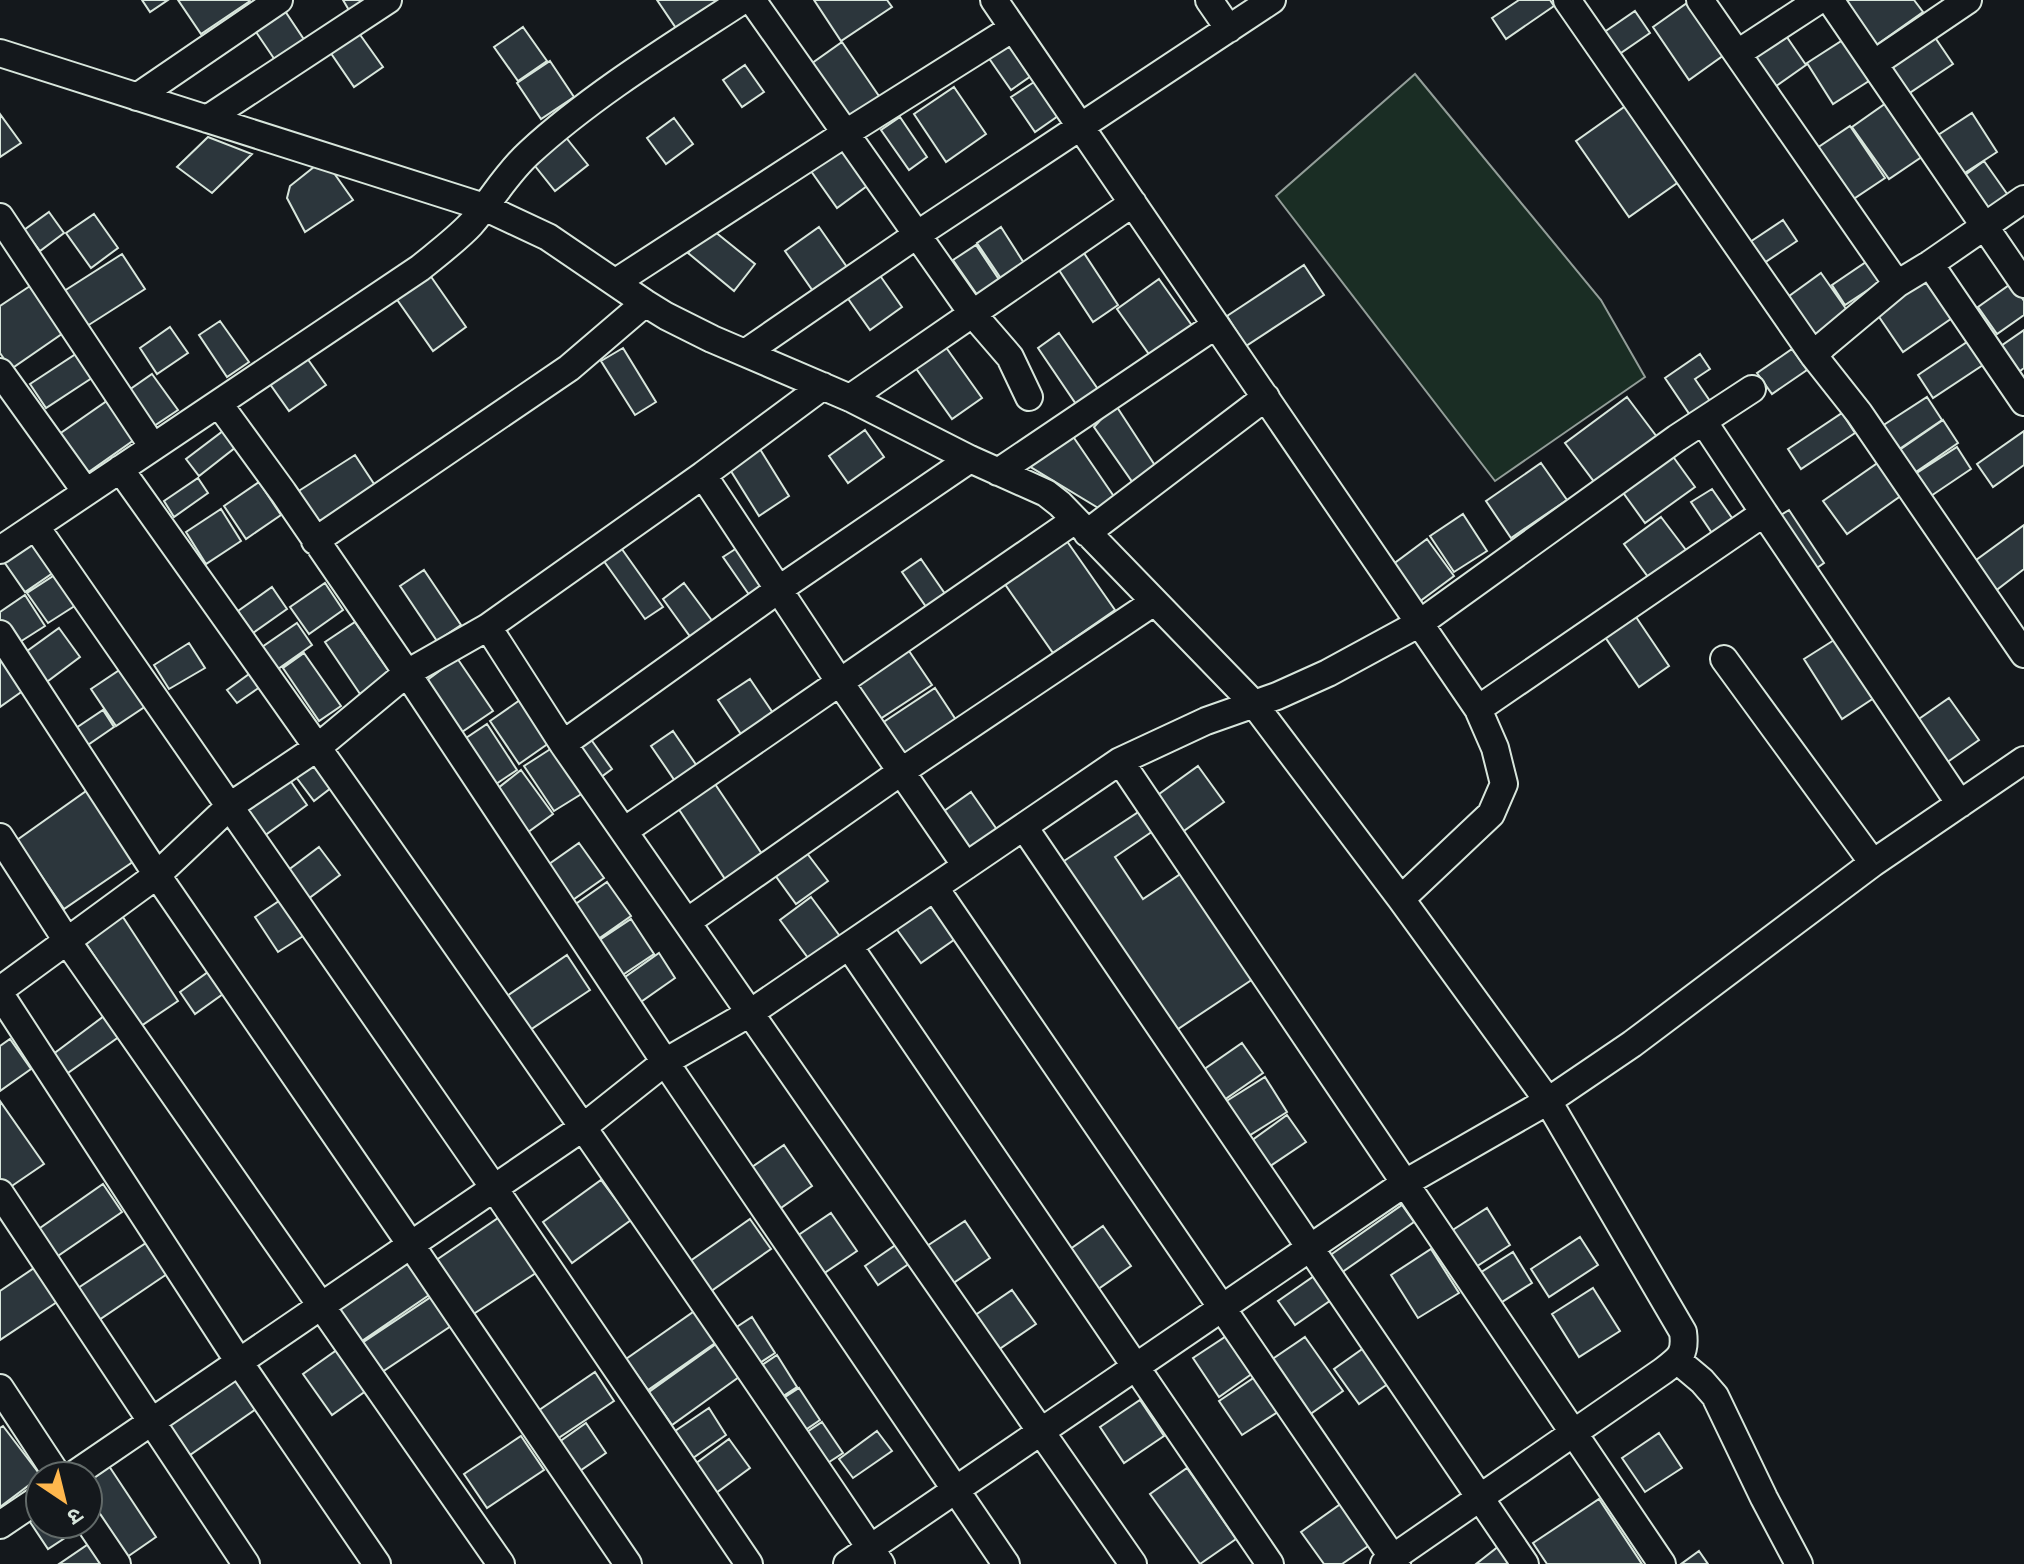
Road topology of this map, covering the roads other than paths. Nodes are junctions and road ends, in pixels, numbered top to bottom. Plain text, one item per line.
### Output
1 (279, 0) edge
2 (388, 0) edge
3 (743, 0) edge
4 (752, 0) edge
5 (994, 0) edge
6 (1209, 0) edge
7 (1272, 0) edge
8 (1567, 0) edge
9 (1700, 0) edge
10 (1819, 0) edge
11 (1830, 0) edge
12 (1968, 0) edge
13 (1013, 28) junction
14 (1229, 29) junction
15 (0, 53) edge
16 (1738, 53) junction
17 (1875, 63) junction
18 (137, 97) junction
19 (207, 119) junction
20 (1081, 127) junction
21 (846, 133) junction
22 (2024, 199) edge
23 (1133, 203) junction
24 (484, 207) junction
25 (0, 217) edge
26 (1985, 227) junction
27 (918, 234) junction
28 (1930, 264) junction
29 (616, 282) junction
30 (1897, 284) junction
31 (2024, 284) edge
32 (645, 303) junction
33 (972, 313) junction
34 (1216, 325) junction
35 (745, 353) junction
36 (1814, 356) junction
37 (0, 372) edge
38 (823, 386) junction
39 (1752, 389) dead end
40 (1029, 397) dead end
41 (1266, 397) junction
42 (850, 398) junction
43 (2024, 402) edge
44 (219, 404) junction
45 (1703, 421) junction
46 (153, 447) junction
47 (970, 459) junction
48 (120, 469) junction
49 (998, 472) junction
50 (703, 475) junction
51 (86, 492) junction
52 (1764, 513) junction
53 (1081, 526) junction
54 (36, 527) junction
55 (315, 541) junction
56 (0, 550) edge
57 (778, 590) junction
58 (1154, 602) junction
59 (1420, 623) junction
60 (488, 627) junction
61 (0, 634) edge
62 (2024, 654) edge
63 (1724, 659) dead end
64 (407, 673) junction
65 (839, 681) junction
66 (1254, 704) junction
67 (1478, 709) junction
68 (563, 744) junction
69 (318, 747) junction
70 (2024, 760) edge
71 (1120, 761) junction
72 (902, 771) junction
73 (1960, 804) junction
74 (230, 806) junction
75 (1024, 827) junction
76 (624, 831) junction
77 (0, 837) edge
78 (1873, 863) junction
79 (966, 866) junction
80 (157, 875) junction
81 (935, 888) junction
82 (1401, 899) junction
83 (687, 922) junction
84 (67, 941) junction
85 (849, 946) junction
86 (0, 992) edge
87 (750, 1013) junction
88 (665, 1062) junction
89 (1548, 1101) junction
90 (582, 1128) junction
91 (1405, 1183) junction
92 (494, 1188) junction
93 (0, 1193) edge
94 (411, 1245) junction
95 (1310, 1248) junction
96 (322, 1305) junction
97 (1222, 1308) junction
98 (1677, 1360) junction
99 (239, 1362) junction
100 (1136, 1367) junction
101 (0, 1388) edge
102 (151, 1422) junction
103 (1041, 1432) junction
104 (1573, 1433) junction
105 (47, 1460) edge
106 (95, 1460) edge
107 (957, 1490) junction
108 (1480, 1497) junction
109 (24, 1509) edge
110 (0, 1525) edge
111 (101, 1540) edge
112 (876, 1556) edge
113 (1391, 1562) edge
114 (117, 1564) edge
115 (246, 1564) edge
116 (377, 1564) edge
117 (501, 1564) edge
118 (628, 1564) edge
119 (749, 1564) edge
120 (847, 1564) edge
121 (1006, 1564) edge
122 (1133, 1564) edge
123 (1270, 1564) edge
124 (1525, 1564) edge
125 (1662, 1564) edge
126 (1799, 1564) edge

1 - 18 street
2 - 19 street
3 - 24 street
4 - 21 street
5 - 13 street
6 - 14 street
7 - 14 street
8 - 36 street
9 - 16 street
10 - 16 street
11 - 17 street
12 - 17 street
13 - 20 street
13 - 21 street
14 - 20 street
15 - 18 street
16 - 30 street
17 - 26 street
18 - 19 street
19 - 24 street
20 - 23 street
20 - 27 street
21 - 27 street
21 - 29 street
22 - 26 street
23 - 33 street
23 - 34 street
24 - 29 street
24 - 44 street
25 - 46 street
26 - 28 street
26 - 31 street
27 - 33 street
27 - 35 street
28 - 30 street
28 - 43 street
29 - 32 street
30 - 36 street
32 - 35 street
32 - 55 street
33 - 40 street
33 - 42 street
34 - 41 street
34 - 49 street
35 - 38 street
36 - 62 street
37 - 51 street
38 - 42 street
38 - 50 street
39 - 45 street
41 - 53 street
41 - 59 street
42 - 47 street
44 - 46 street
44 - 55 street
45 - 52 street
45 - 59 street
46 - 48 street
47 - 49 street
47 - 57 street
48 - 51 street
48 - 69 street
49 - 53 street
50 - 57 street
50 - 60 street
51 - 54 street
52 - 67 street
52 - 73 street
53 - 58 street
53 - 65 street
54 - 56 street
54 - 74 street
55 - 64 street
57 - 65 street
57 - 68 street
58 - 66 street
58 - 72 street
59 - 66 street
59 - 67 street
60 - 64 street
60 - 68 street
61 - 80 street
63 - 78 street
64 - 69 street
64 - 88 street
65 - 72 street
65 - 76 street
66 - 71 street
66 - 82 street
67 - 82 street
68 - 76 street
69 - 74 street
69 - 90 street
70 - 73 street
71 - 75 street
71 - 91 street
72 - 79 street
72 - 83 street
73 - 78 street
74 - 80 street
74 - 92 street
75 - 79 street
75 - 95 street
76 - 83 street
77 - 84 street
78 - 89 street
79 - 81 street
80 - 84 street
80 - 94 street
81 - 85 street
81 - 97 street
82 - 89 street
83 - 87 street
84 - 86 street
84 - 96 street
85 - 87 street
85 - 100 street
86 - 99 street
87 - 88 street
87 - 103 street
88 - 90 street
88 - 107 street
89 - 91 street
89 - 98 street
90 - 92 street
90 - 112 street
91 - 95 street
91 - 104 street
92 - 94 street
92 - 119 street
93 - 102 street
94 - 96 street
94 - 118 street
95 - 97 street
95 - 108 street
96 - 99 street
96 - 117 street
97 - 100 street
97 - 113 street
98 - 104 street
98 - 126 street
99 - 102 street
99 - 116 street
100 - 103 street
100 - 123 street
101 - 105 street
102 - 106 street
102 - 115 street
103 - 107 street
103 - 122 street
104 - 108 street
104 - 125 street
107 - 112 street
107 - 121 street
108 - 113 street
108 - 124 street
109 - 110 street
111 - 114 street
112 - 120 street

